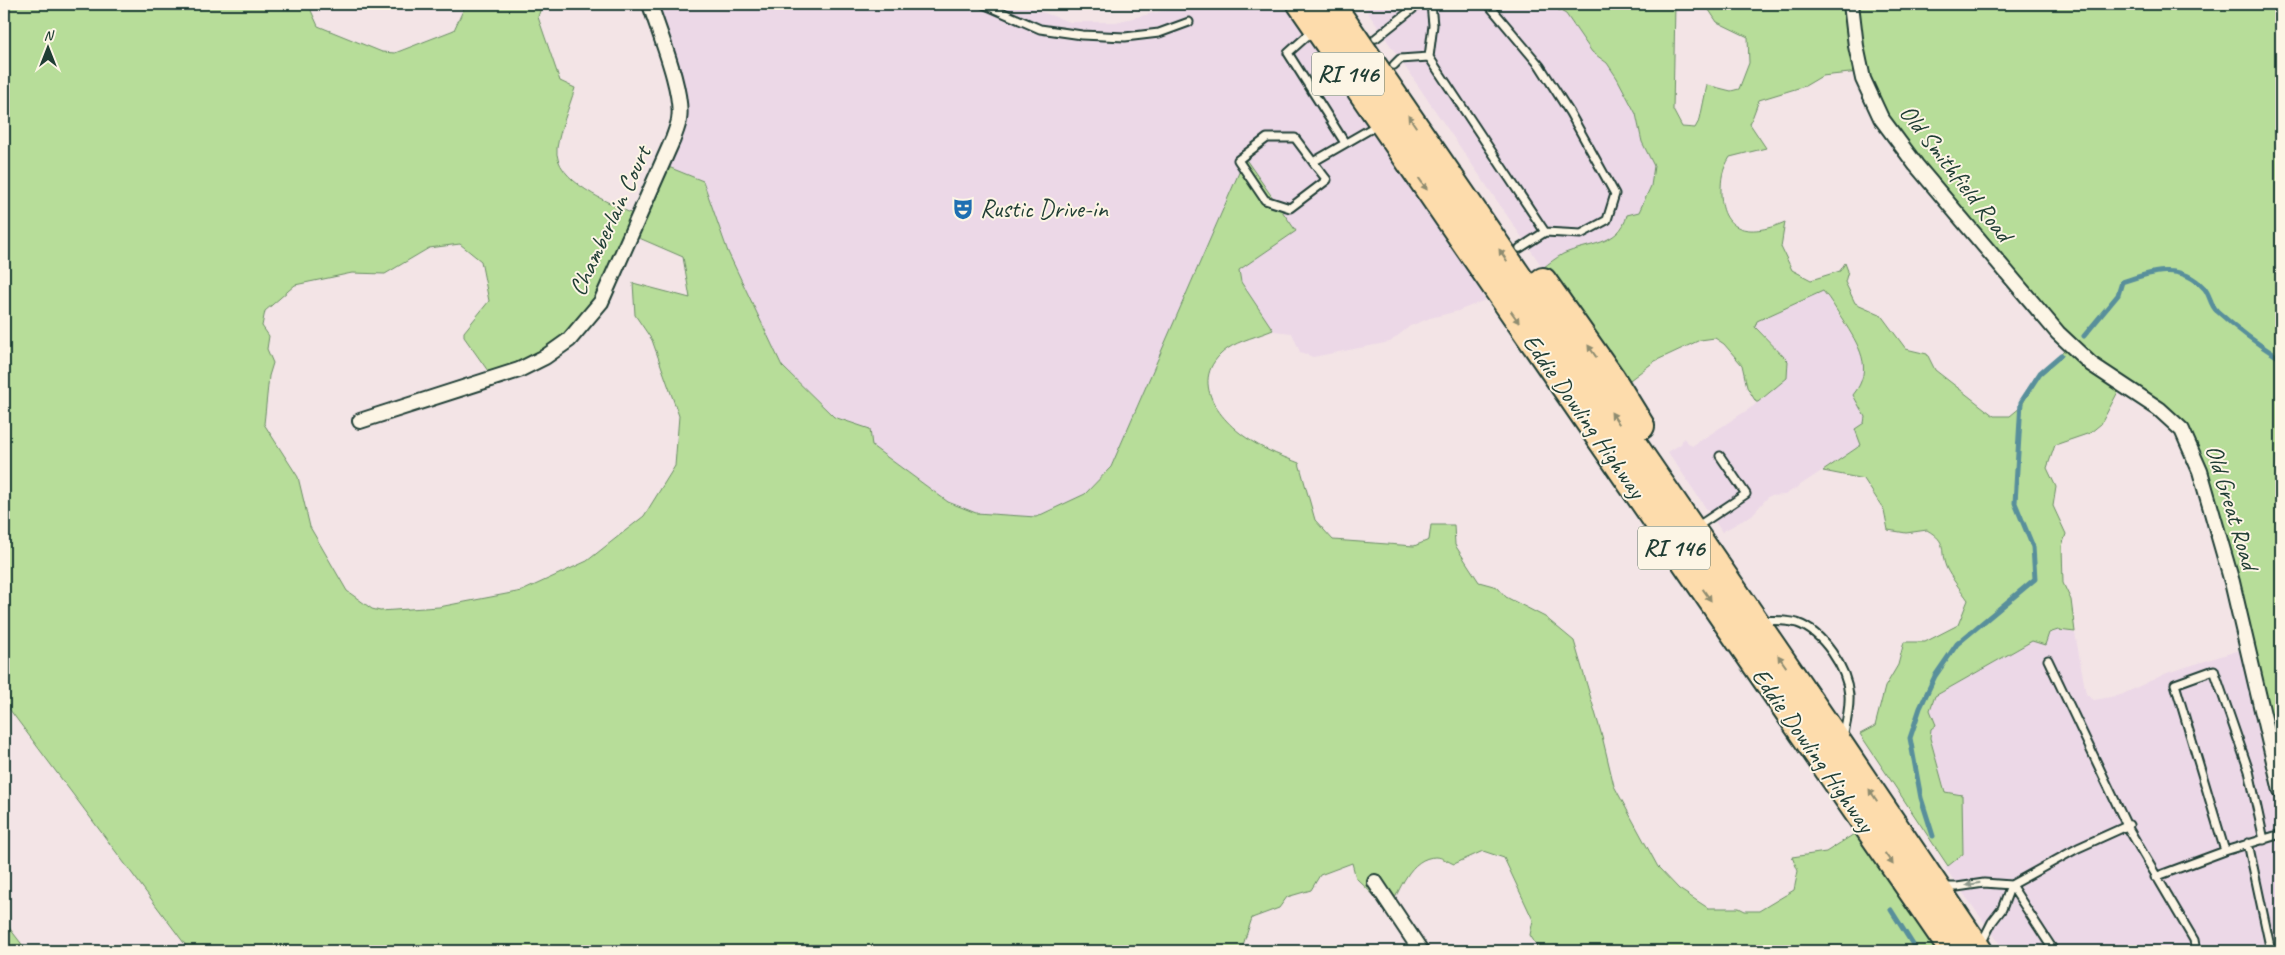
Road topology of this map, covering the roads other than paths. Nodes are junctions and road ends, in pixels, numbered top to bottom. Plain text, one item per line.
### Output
1 (650, 4) edge
2 (983, 4) edge
3 (1283, 4) edge
4 (1301, 4) edge
5 (1331, 4) edge
6 (1353, 4) edge
7 (1419, 4) edge
8 (1431, 4) edge
9 (1488, 4) edge
10 (1851, 4) edge
11 (1189, 22) dead end
12 (1307, 36) junction
13 (1376, 38) junction
14 (1429, 57) junction
15 (1394, 64) junction
16 (1388, 134) junction
17 (1345, 143) junction
18 (1313, 162) junction
19 (1545, 232) junction
20 (1520, 248) junction
21 (2073, 346) joint
22 (360, 420) dead end
23 (1720, 456) dead end
24 (1698, 526) junction
25 (1722, 574) junction
26 (1754, 620) junction
27 (2048, 660) dead end
28 (1840, 745) junction
29 (2281, 791) edge
30 (2128, 826) junction
31 (2281, 834) edge
32 (2264, 840) junction
33 (2248, 843) junction
34 (2224, 851) junction
35 (2155, 877) junction
36 (1376, 882) dead end
37 (2011, 885) junction
38 (1935, 887) junction
39 (1421, 951) edge
40 (1970, 951) edge
41 (2054, 951) edge
42 (2196, 951) edge
43 (2271, 951) edge

1 - 22 street, Chamberlain Court
2 - 11 lane
3 - 12 highway
4 - 16 highway, Eddie Dowling Highway / RI 146
25 -> 5 highway, Eddie Dowling Highway / RI 146
6 - 13 highway
7 - 13 lane
8 - 14 lane
9 - 19 lane
10 - 21 street, Old Smithfield Road
12 - 16 highway
12 - 17 lane
13 - 15 highway
14 - 15 lane
14 - 19 lane
15 - 20 highway
16 - 17 lane
16 -> 40 highway, Eddie Dowling Highway / RI 146
17 - 18 lane
18 - 18 lane
19 - 20 lane
24 -> 20 highway
21 - 29 street, Old Great Road
23 - 24 lane
24 - 25 highway
25 - 26 highway, Eddie Dowling Highway / RI 146
28 -> 26 highway, Eddie Dowling Highway / RI 146
26 - 28 lane
27 - 30 lane
38 -> 28 highway, Eddie Dowling Highway / RI 146
30 - 35 lane
30 - 37 lane
31 - 32 lane
32 - 33 lane
32 - 34 lane
33 - 34 lane
33 - 43 lane
34 - 35 lane
35 - 42 lane
36 - 39 street
37 -> 38 lane
37 - 40 lane
37 - 41 lane
38 - 40 highway, Eddie Dowling Highway / RI 146

